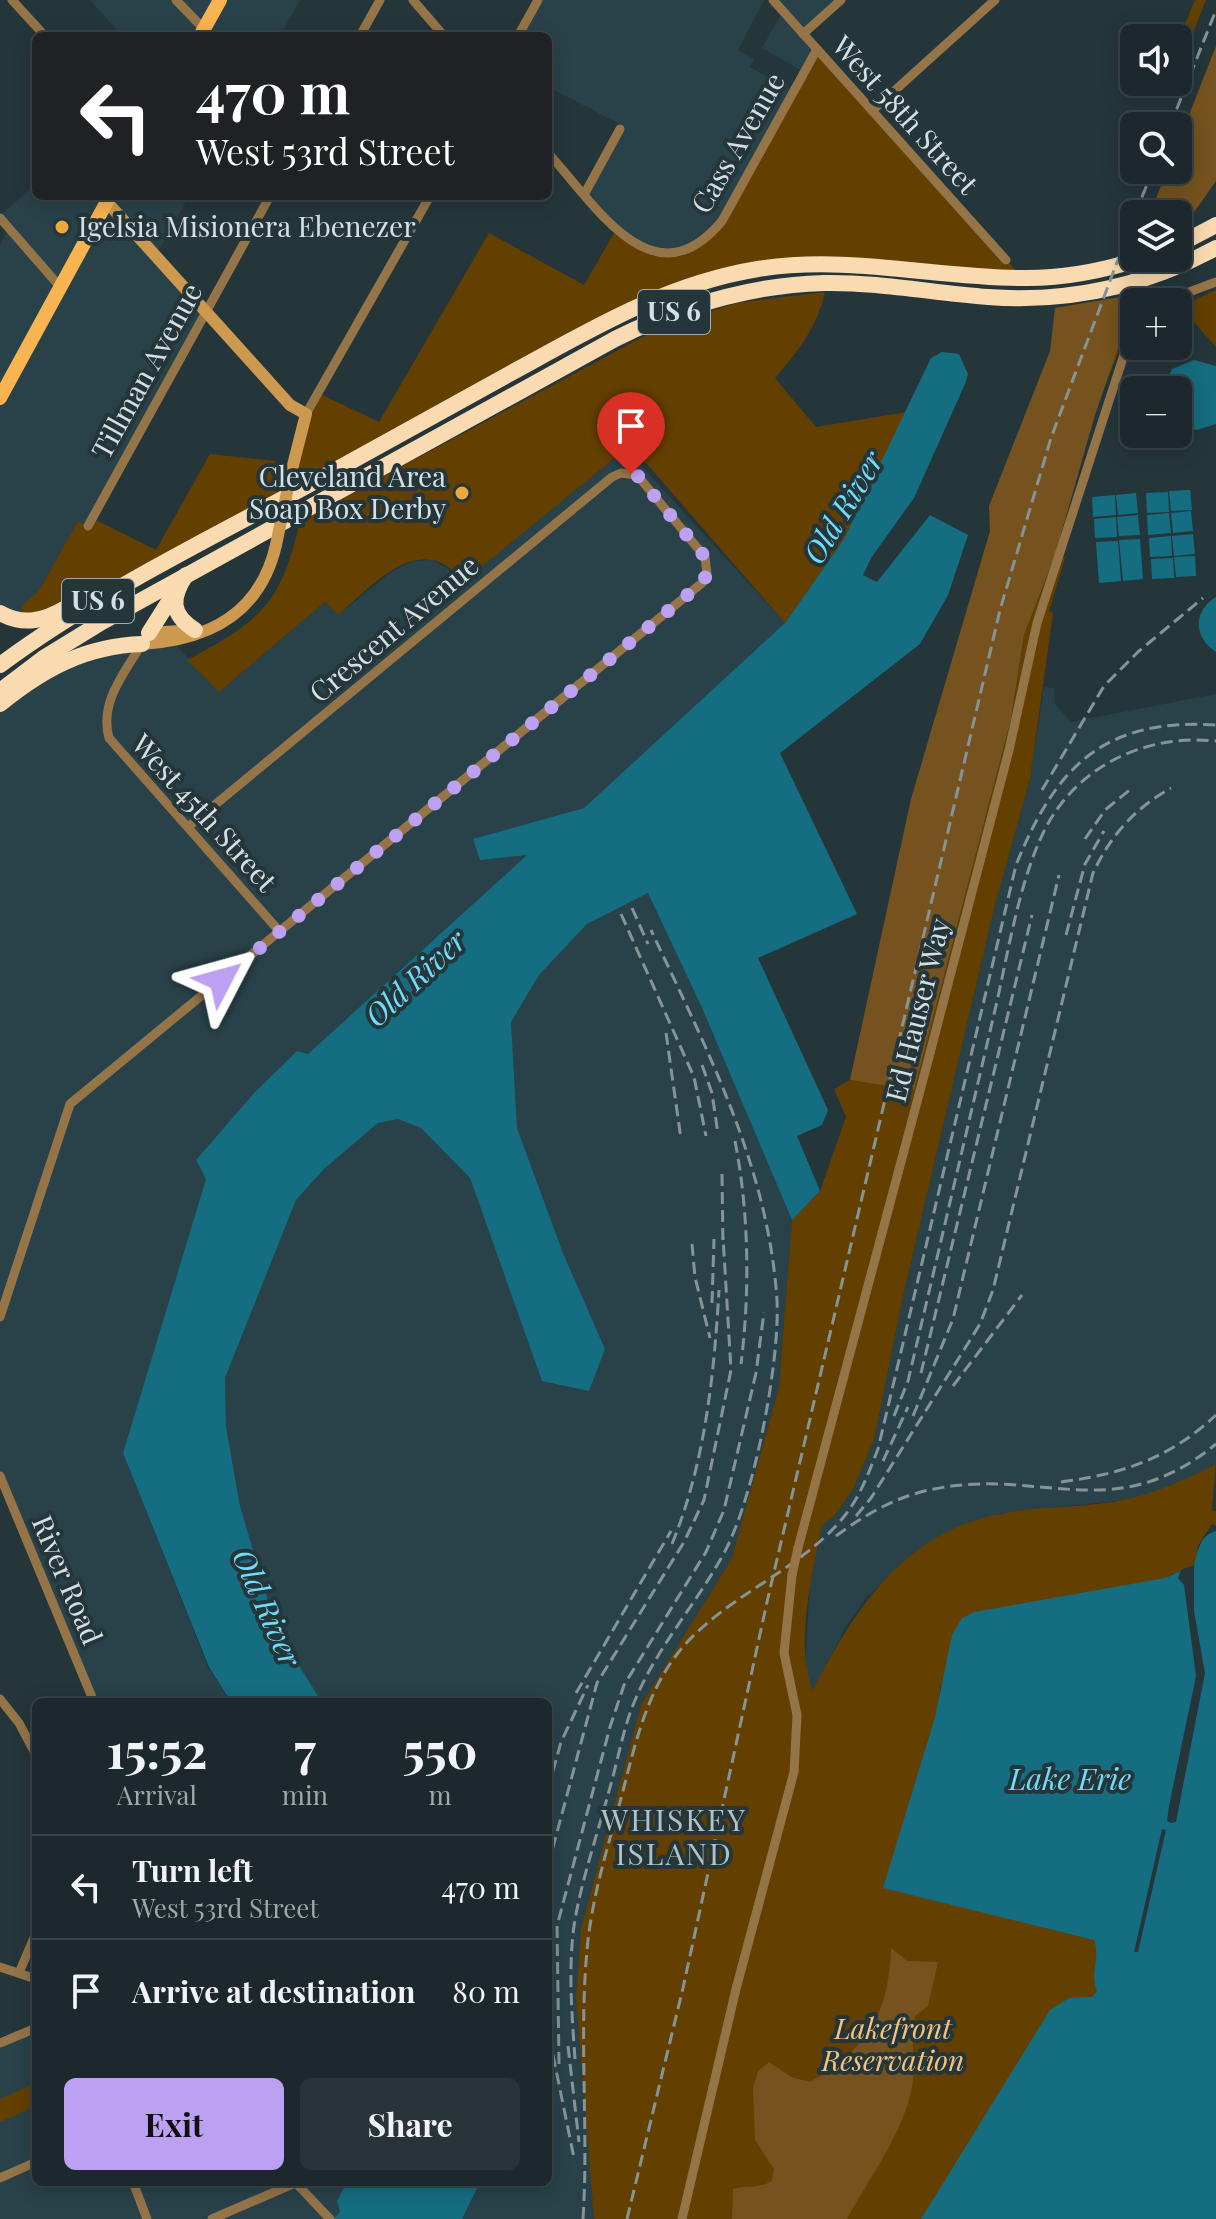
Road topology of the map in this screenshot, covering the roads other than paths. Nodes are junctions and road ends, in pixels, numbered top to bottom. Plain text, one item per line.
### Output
1 (12, 0) edge
2 (176, 0) edge
3 (220, 0) edge
4 (380, 0) edge
5 (413, 0) edge
6 (538, 0) edge
7 (773, 0) edge
8 (841, 0) edge
9 (995, 0) edge
10 (41, 32) edge
11 (201, 32) edge
12 (203, 32) edge
13 (362, 32) edge
14 (441, 32) edge
15 (520, 32) edge
16 (803, 34) junction
17 (816, 51) junction
18 (872, 111) junction
19 (620, 129) dead end
20 (552, 157) edge
21 (585, 193) junction
22 (108, 200) edge
23 (110, 200) edge
24 (268, 200) edge
25 (428, 200) edge
26 (0, 218) edge
27 (1216, 225) edge
28 (1192, 238) edge
29 (1216, 248) edge
30 (1006, 260) dead end
31 (1120, 264) edge
32 (1216, 282) edge
33 (62, 289) junction
34 (1192, 291) edge
35 (206, 311) junction
36 (1122, 360) edge
37 (0, 398) edge
38 (306, 414) junction
39 (88, 526) dead end
40 (200, 543) junction
41 (186, 574) junction
42 (173, 595) junction
43 (0, 613) edge
44 (214, 627) junction
45 (195, 630) junction
46 (145, 639) junction
47 (0, 665) edge
48 (0, 691) edge
49 (0, 704) edge
50 (188, 827) junction
51 (280, 932) junction
52 (0, 1317) edge
53 (0, 1476) edge
54 (92, 1698) edge
55 (0, 1699) edge
56 (32, 1747) edge
57 (32, 1942) edge
58 (0, 1967) edge
59 (19, 1973) junction
60 (32, 1978) edge
61 (32, 2030) edge
62 (0, 2043) edge
63 (32, 2164) edge
64 (0, 2178) edge
65 (135, 2186) edge
66 (288, 2186) edge
67 (298, 2186) edge
68 (147, 2219) edge
69 (212, 2219) edge
70 (330, 2219) edge
71 (682, 2219) edge

1 - 10 street
2 - 11 street
3 - 12 main road
4 - 13 street
5 - 14 street
6 - 15 street
7 - 16 street, West 58th Street
8 - 16 street
9 - 18 street
16 - 17 street, West 58th Street
17 - 18 street, West 58th Street
17 - 21 street, Cass Avenue
18 - 30 street, West 58th Street
19 - 21 street
20 - 21 street
22 - 33 main road
23 - 35 street
24 - 35 street, Tillman Avenue
25 - 38 street
26 - 33 street
27 - 28 highway
29 - 41 highway, US 6
31 - 40 highway, US 6
32 - 34 street
33 - 37 main road
35 - 38 street
35 - 39 street, Tillman Avenue
36 - 71 street, Ed Hauser Way, bridge
38 - 44 street, bridge
40 - 43 highway
40 - 47 highway, US 6
41 - 42 highway
41 - 48 highway, US 6
42 - 45 highway
42 - 46 highway
44 - 45 street
44 - 46 street
45 - 46 street
46 - 49 highway
46 - 50 street, West 45th Street
50 - 51 street, West 45th Street
50 - 51 street, Crescent Avenue
51 - 52 street
53 - 54 street, River Road
55 - 56 street
57 - 59 street
58 - 59 street
59 - 60 street
61 - 62 street
63 - 64 street
65 - 68 street
66 - 69 street
67 - 70 street

